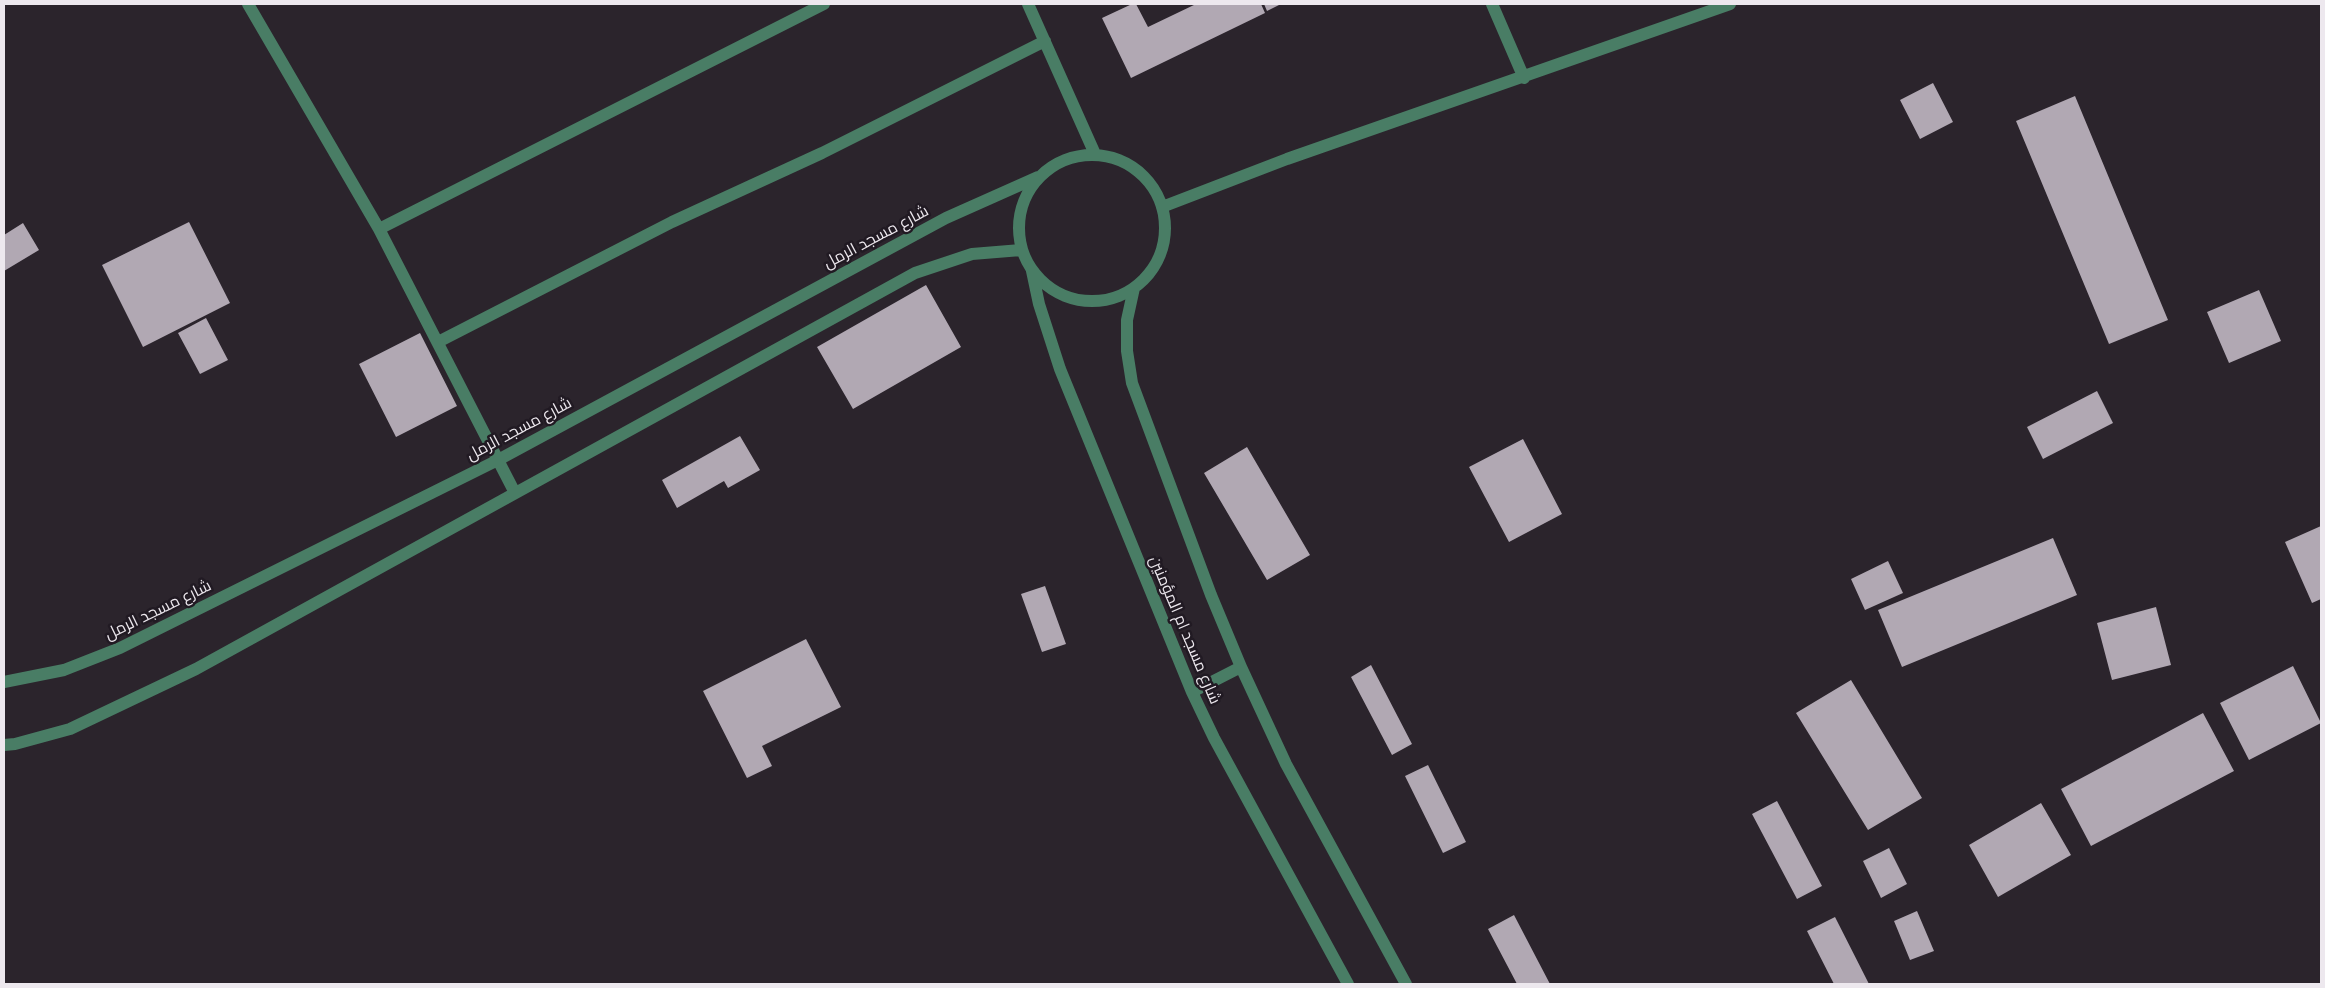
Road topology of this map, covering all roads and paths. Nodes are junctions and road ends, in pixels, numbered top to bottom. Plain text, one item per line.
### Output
1 (248, 4) edge
2 (824, 4) edge
3 (1028, 4) edge
4 (1492, 4) edge
5 (1730, 4) edge
6 (1045, 41) junction
7 (1524, 78) junction
8 (1095, 154) junction
9 (1038, 177) junction
10 (1162, 207) junction
11 (379, 229) junction
12 (1021, 250) junction
13 (1032, 271) junction
14 (1134, 288) junction
15 (438, 342) junction
16 (498, 460) junction
17 (516, 493) junction
18 (1241, 667) junction
19 (4, 682) edge
20 (1192, 692) junction
21 (4, 745) edge
22 (1348, 984) edge
23 (1406, 984) edge

1 - 11 street
2 - 11 street
3 - 6 street
4 - 7 street
5 - 7 street
6 - 8 street
6 - 15 street
7 - 10 street
8 - 9 street
8 - 10 street
9 - 12 street
9 - 16 street, شارع مسجد الرمل
10 - 14 street
11 - 15 street
12 - 13 street
12 - 17 street
13 - 14 street
13 - 20 street, شارع مسجد ام المؤمنين
14 - 18 street
15 - 16 street
16 - 17 street
16 - 19 street, شارع مسجد الرمل
17 - 21 street
18 - 20 street
18 - 23 street
20 - 22 street, شارع مسجد ام المؤمنين

